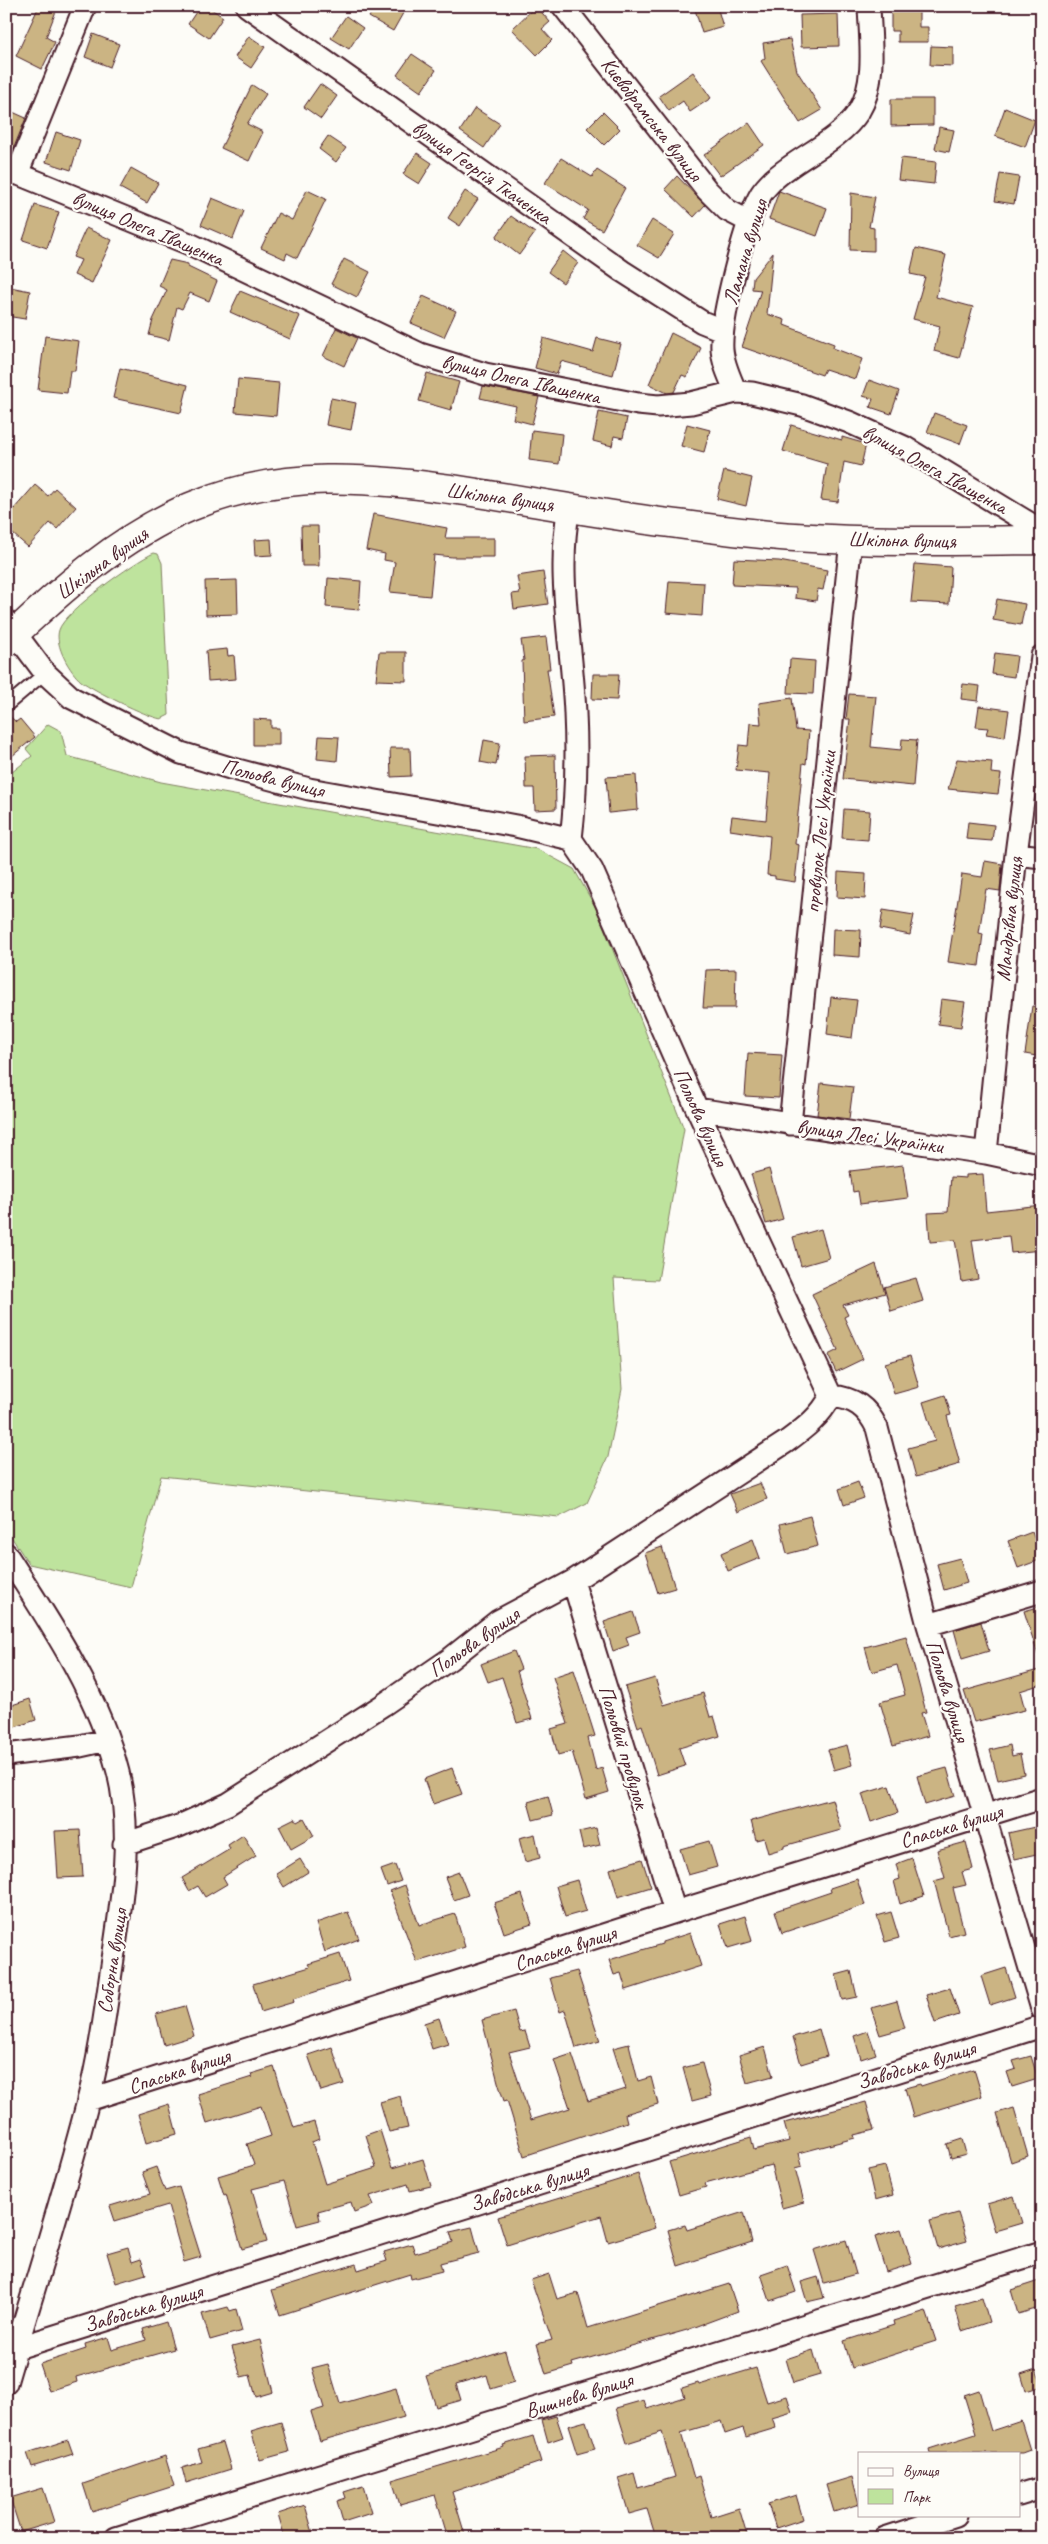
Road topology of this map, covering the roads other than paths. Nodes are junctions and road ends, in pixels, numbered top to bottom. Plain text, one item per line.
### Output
1 (85, 6) edge
2 (247, 6) edge
3 (563, 6) edge
4 (870, 6) edge
5 (12, 172) edge
6 (750, 222) junction
7 (722, 330) junction
8 (736, 392) junction
9 (569, 507) junction
10 (1042, 531) edge
11 (851, 540) junction
12 (1042, 540) edge
13 (9, 632) edge
14 (1042, 656) edge
15 (45, 673) junction
16 (6, 706) edge
17 (571, 839) junction
18 (1016, 854) junction
19 (1042, 857) edge
20 (697, 1109) junction
21 (790, 1124) junction
22 (986, 1153) junction
23 (1042, 1165) edge
24 (831, 1396) junction
25 (6, 1554) edge
26 (573, 1581) junction
27 (1042, 1590) edge
28 (928, 1625) junction
29 (107, 1740) junction
30 (6, 1755) edge
31 (1042, 1798) edge
32 (985, 1816) junction
33 (124, 1844) junction
34 (675, 1912) junction
35 (1042, 2009) edge
36 (1042, 2026) edge
37 (88, 2100) junction
38 (1042, 2252) edge
39 (16, 2348) junction
40 (6, 2383) edge
41 (1042, 2488) edge
42 (1020, 2495) edge
43 (953, 2516) edge
44 (116, 2538) edge
45 (885, 2538) edge

1 - 5 street
2 - 7 street, вулиця Георгія Ткаченка
3 - 6 street, Києвобрамська вулиця
4 - 6 street, Ламана вулиця
5 - 8 street, вулиця Олега Іващенка
6 - 7 street, Ламана вулиця
7 - 8 street, Ламана вулиця
8 - 10 street, вулиця Олега Іващенка
9 - 11 main road, Шкільна вулиця
9 - 13 main road, Шкільна вулиця
9 - 17 street
11 - 12 main road, Шкільна вулиця
11 - 21 street, провулок Лесі Українки
13 - 15 street, Польова вулиця
14 - 18 street, Мандрівна вулиця
15 - 16 lane
15 - 17 street, Польова вулиця
17 - 20 street, Польова вулиця
18 - 19 street
18 - 22 street, Мандрівна вулиця
20 - 21 street, вулиця Лесі Українки
20 - 24 street, Польова вулиця
21 - 22 street, вулиця Лесі Українки
22 - 23 street, вулиця Лесі Українки
24 - 26 street, Польова вулиця
24 - 28 street, Польова вулиця
25 - 29 street, Соборна вулиця
26 - 33 street, Польова вулиця
26 - 34 street, Польовий провулок
27 - 28 street
28 - 32 street, Польова вулиця
29 - 30 street
29 - 33 street, Соборна вулиця
31 - 32 street, Спаська вулиця
32 - 34 street, Спаська вулиця
32 - 35 street, Польова вулиця
33 - 37 street, Соборна вулиця
34 - 37 street, Спаська вулиця
36 - 39 street, Заводська вулиця
37 - 39 street, Соборна вулиця
38 - 44 street, Вишнева вулиця
39 - 40 street, Соборна вулиця
41 - 42 street
43 - 45 street

